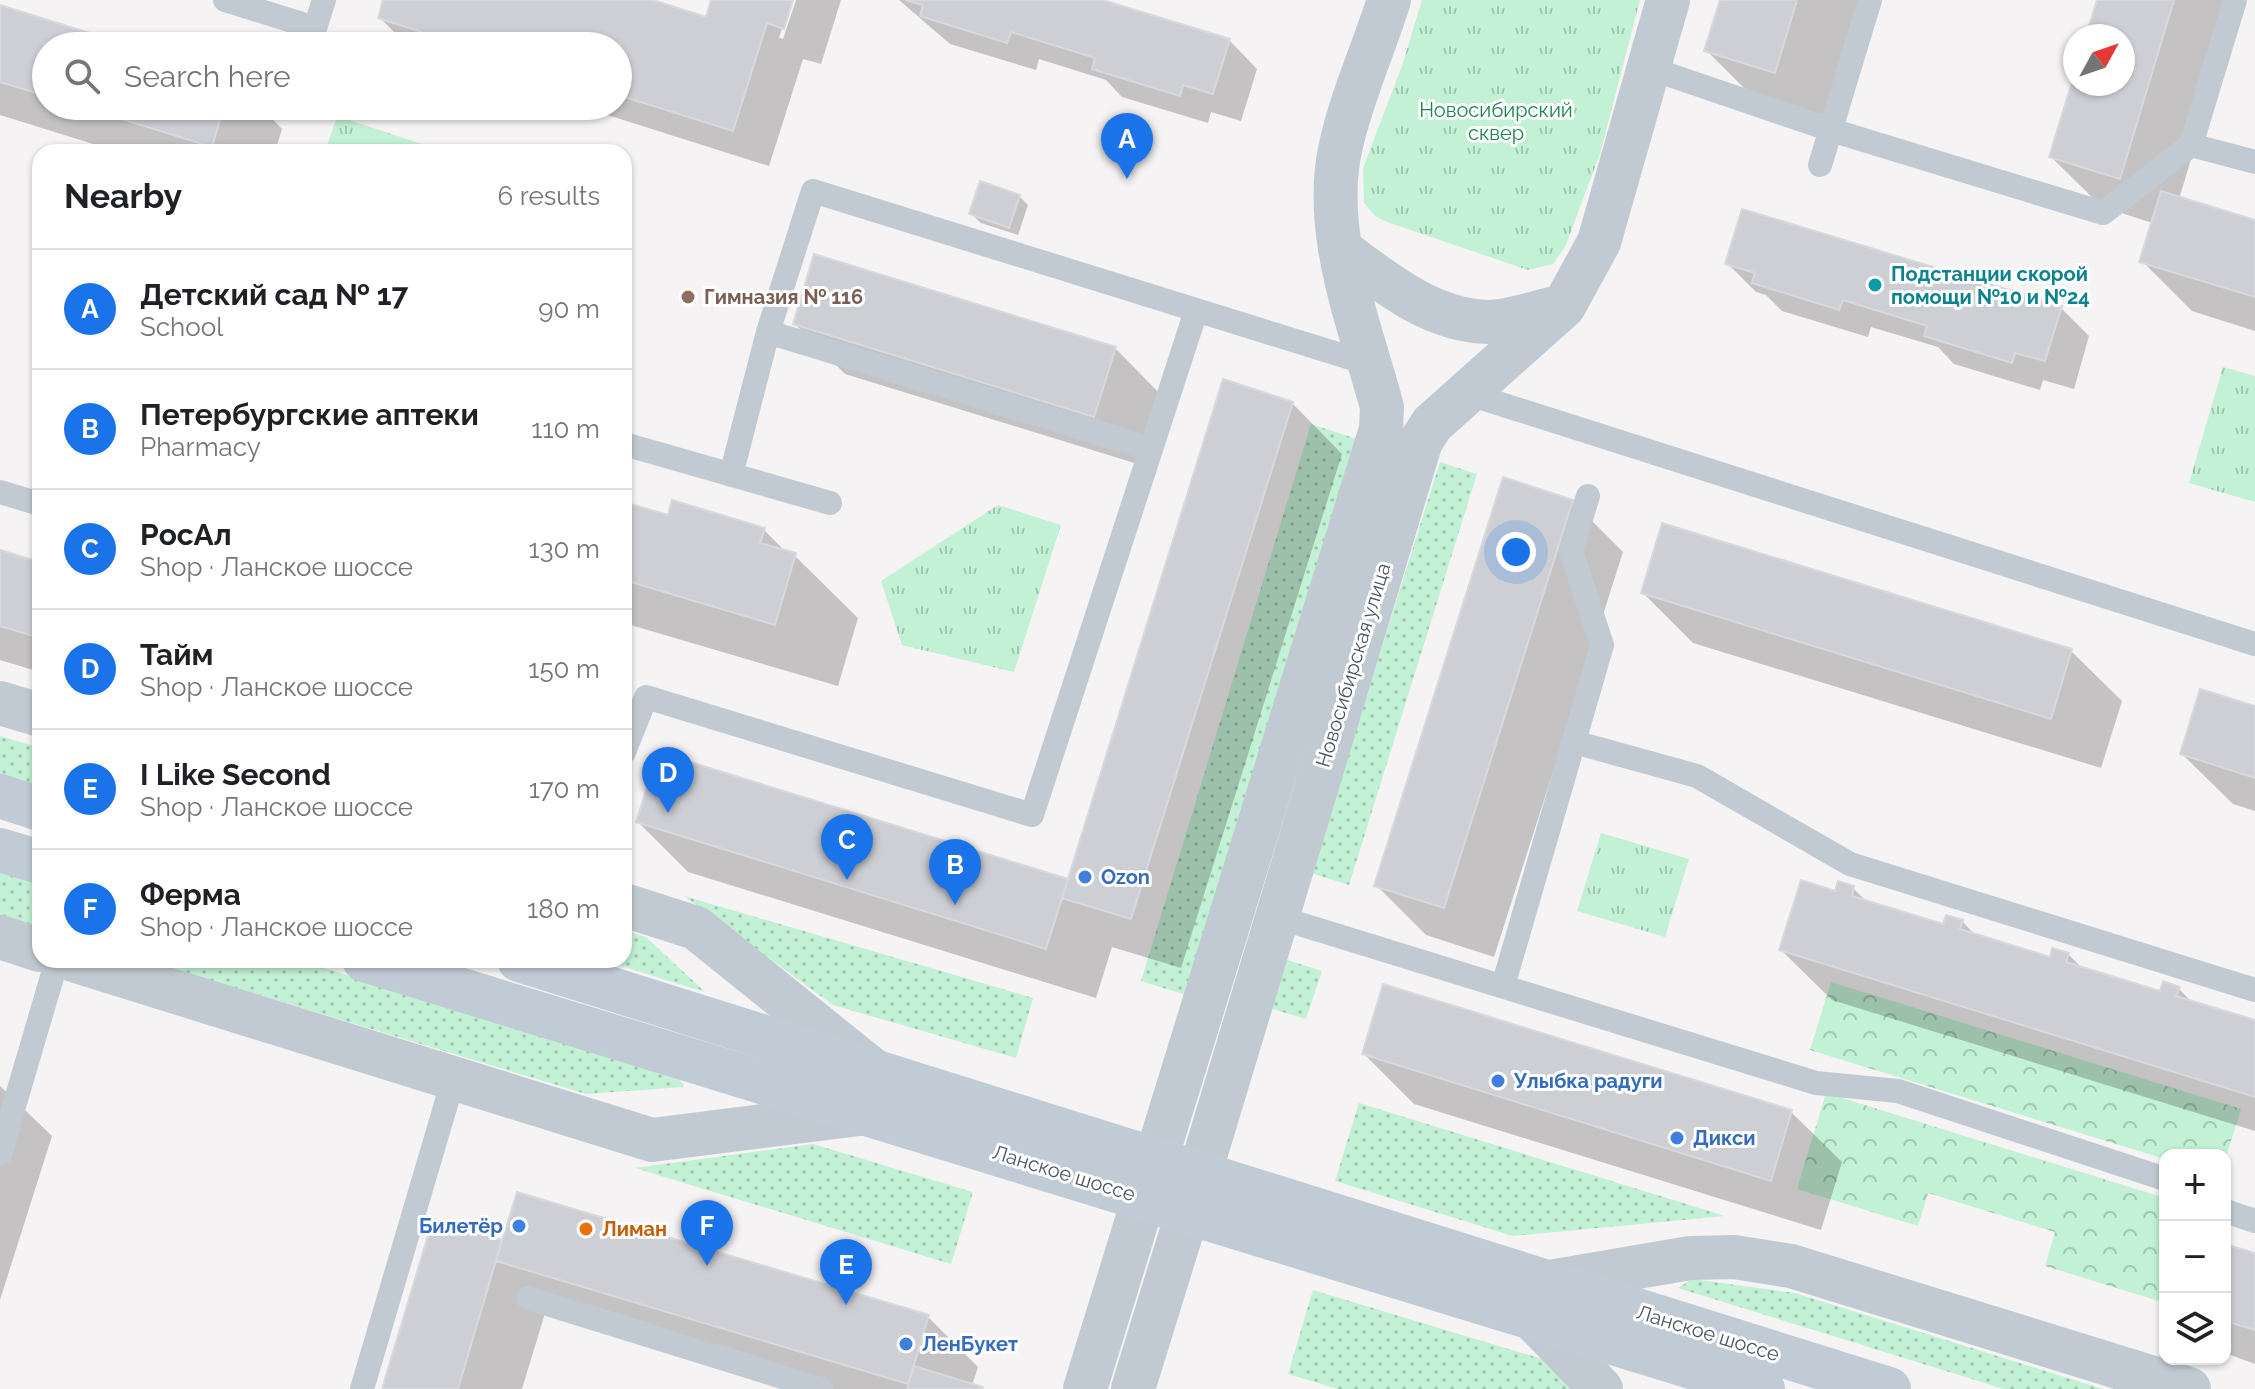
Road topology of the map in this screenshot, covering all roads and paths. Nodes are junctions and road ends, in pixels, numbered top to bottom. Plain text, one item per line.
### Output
1 (225, 0) edge
2 (324, 0) edge
3 (1389, 0) edge
4 (1668, 0) edge
5 (1870, 0) edge
6 (2235, 0) edge
7 (1649, 68) junction
8 (1831, 130) junction
9 (2191, 145) junction
10 (2255, 162) edge
11 (1820, 165) dead end
12 (1340, 249) junction
13 (1564, 306) junction
14 (1196, 311) junction
15 (768, 332) junction
16 (1370, 364) junction
17 (1466, 393) junction
18 (632, 446) edge
19 (1151, 449) junction
20 (731, 475) junction
21 (0, 492) edge
22 (1588, 496) dead end
23 (32, 502) edge
24 (830, 503) dead end
25 (2255, 644) edge
26 (0, 703) edge
27 (32, 713) edge
28 (632, 732) edge
29 (1574, 742) junction
30 (0, 796) edge
31 (32, 806) edge
32 (0, 850) edge
33 (32, 860) edge
34 (632, 908) edge
35 (1277, 917) junction
36 (0, 937) edge
37 (32, 947) edge
38 (55, 968) edge
39 (99, 968) edge
40 (395, 968) edge
41 (540, 968) edge
42 (1503, 986) junction
43 (2255, 990) edge
44 (454, 1077) junction
45 (872, 1093) junction
46 (0, 1154) edge
47 (2159, 1177) edge
48 (1151, 1179) junction
49 (1194, 1192) junction
50 (2231, 1213) edge
51 (2255, 1221) edge
52 (528, 1298) dead end
53 (1538, 1301) junction
54 (362, 1389) edge
55 (821, 1389) edge
56 (1085, 1389) edge
57 (1133, 1389) edge
58 (1601, 1389) edge
59 (1763, 1389) edge
60 (1889, 1389) edge
61 (2189, 1389) edge

1 - 2 lane
3 - 12 street
4 - 7 street, Новосибирская улица
5 - 8 lane
6 - 9 lane
7 - 8 lane
7 - 13 street, Новосибирская улица
8 - 9 lane
8 - 11 lane
9 - 10 lane
12 - 13 street
12 - 16 street
13 - 17 street, Новосибирская улица
14 - 15 lane
14 - 16 lane
14 - 19 lane
15 - 19 lane
15 - 20 lane
16 - 48 street
17 - 25 lane
17 - 35 street, Новосибирская улица
18 - 20 lane
19 - 28 lane
20 - 24 lane
21 - 23 lane
22 - 29 lane
26 - 27 street
29 - 42 lane
29 - 43 lane
30 - 31 main road
32 - 33 main road
34 - 45 street
35 - 42 lane
35 - 49 street, Новосибирская улица
36 - 37 street
38 - 46 lane
39 - 44 street
40 - 45 main road, Ланское шоссе
41 - 45 main road, Ланское шоссе
42 - 47 lane
44 - 45 street
44 - 54 lane
45 - 48 main road, Ланское шоссе
48 - 49 main road, Ланское шоссе
48 - 56 street
49 - 53 main road, Ланское шоссе
49 - 57 street, Новосибирская улица
50 - 51 lane
52 - 55 lane
53 - 58 street
53 - 59 main road, Ланское шоссе
53 - 60 main road, Ланское шоссе
53 - 61 street

